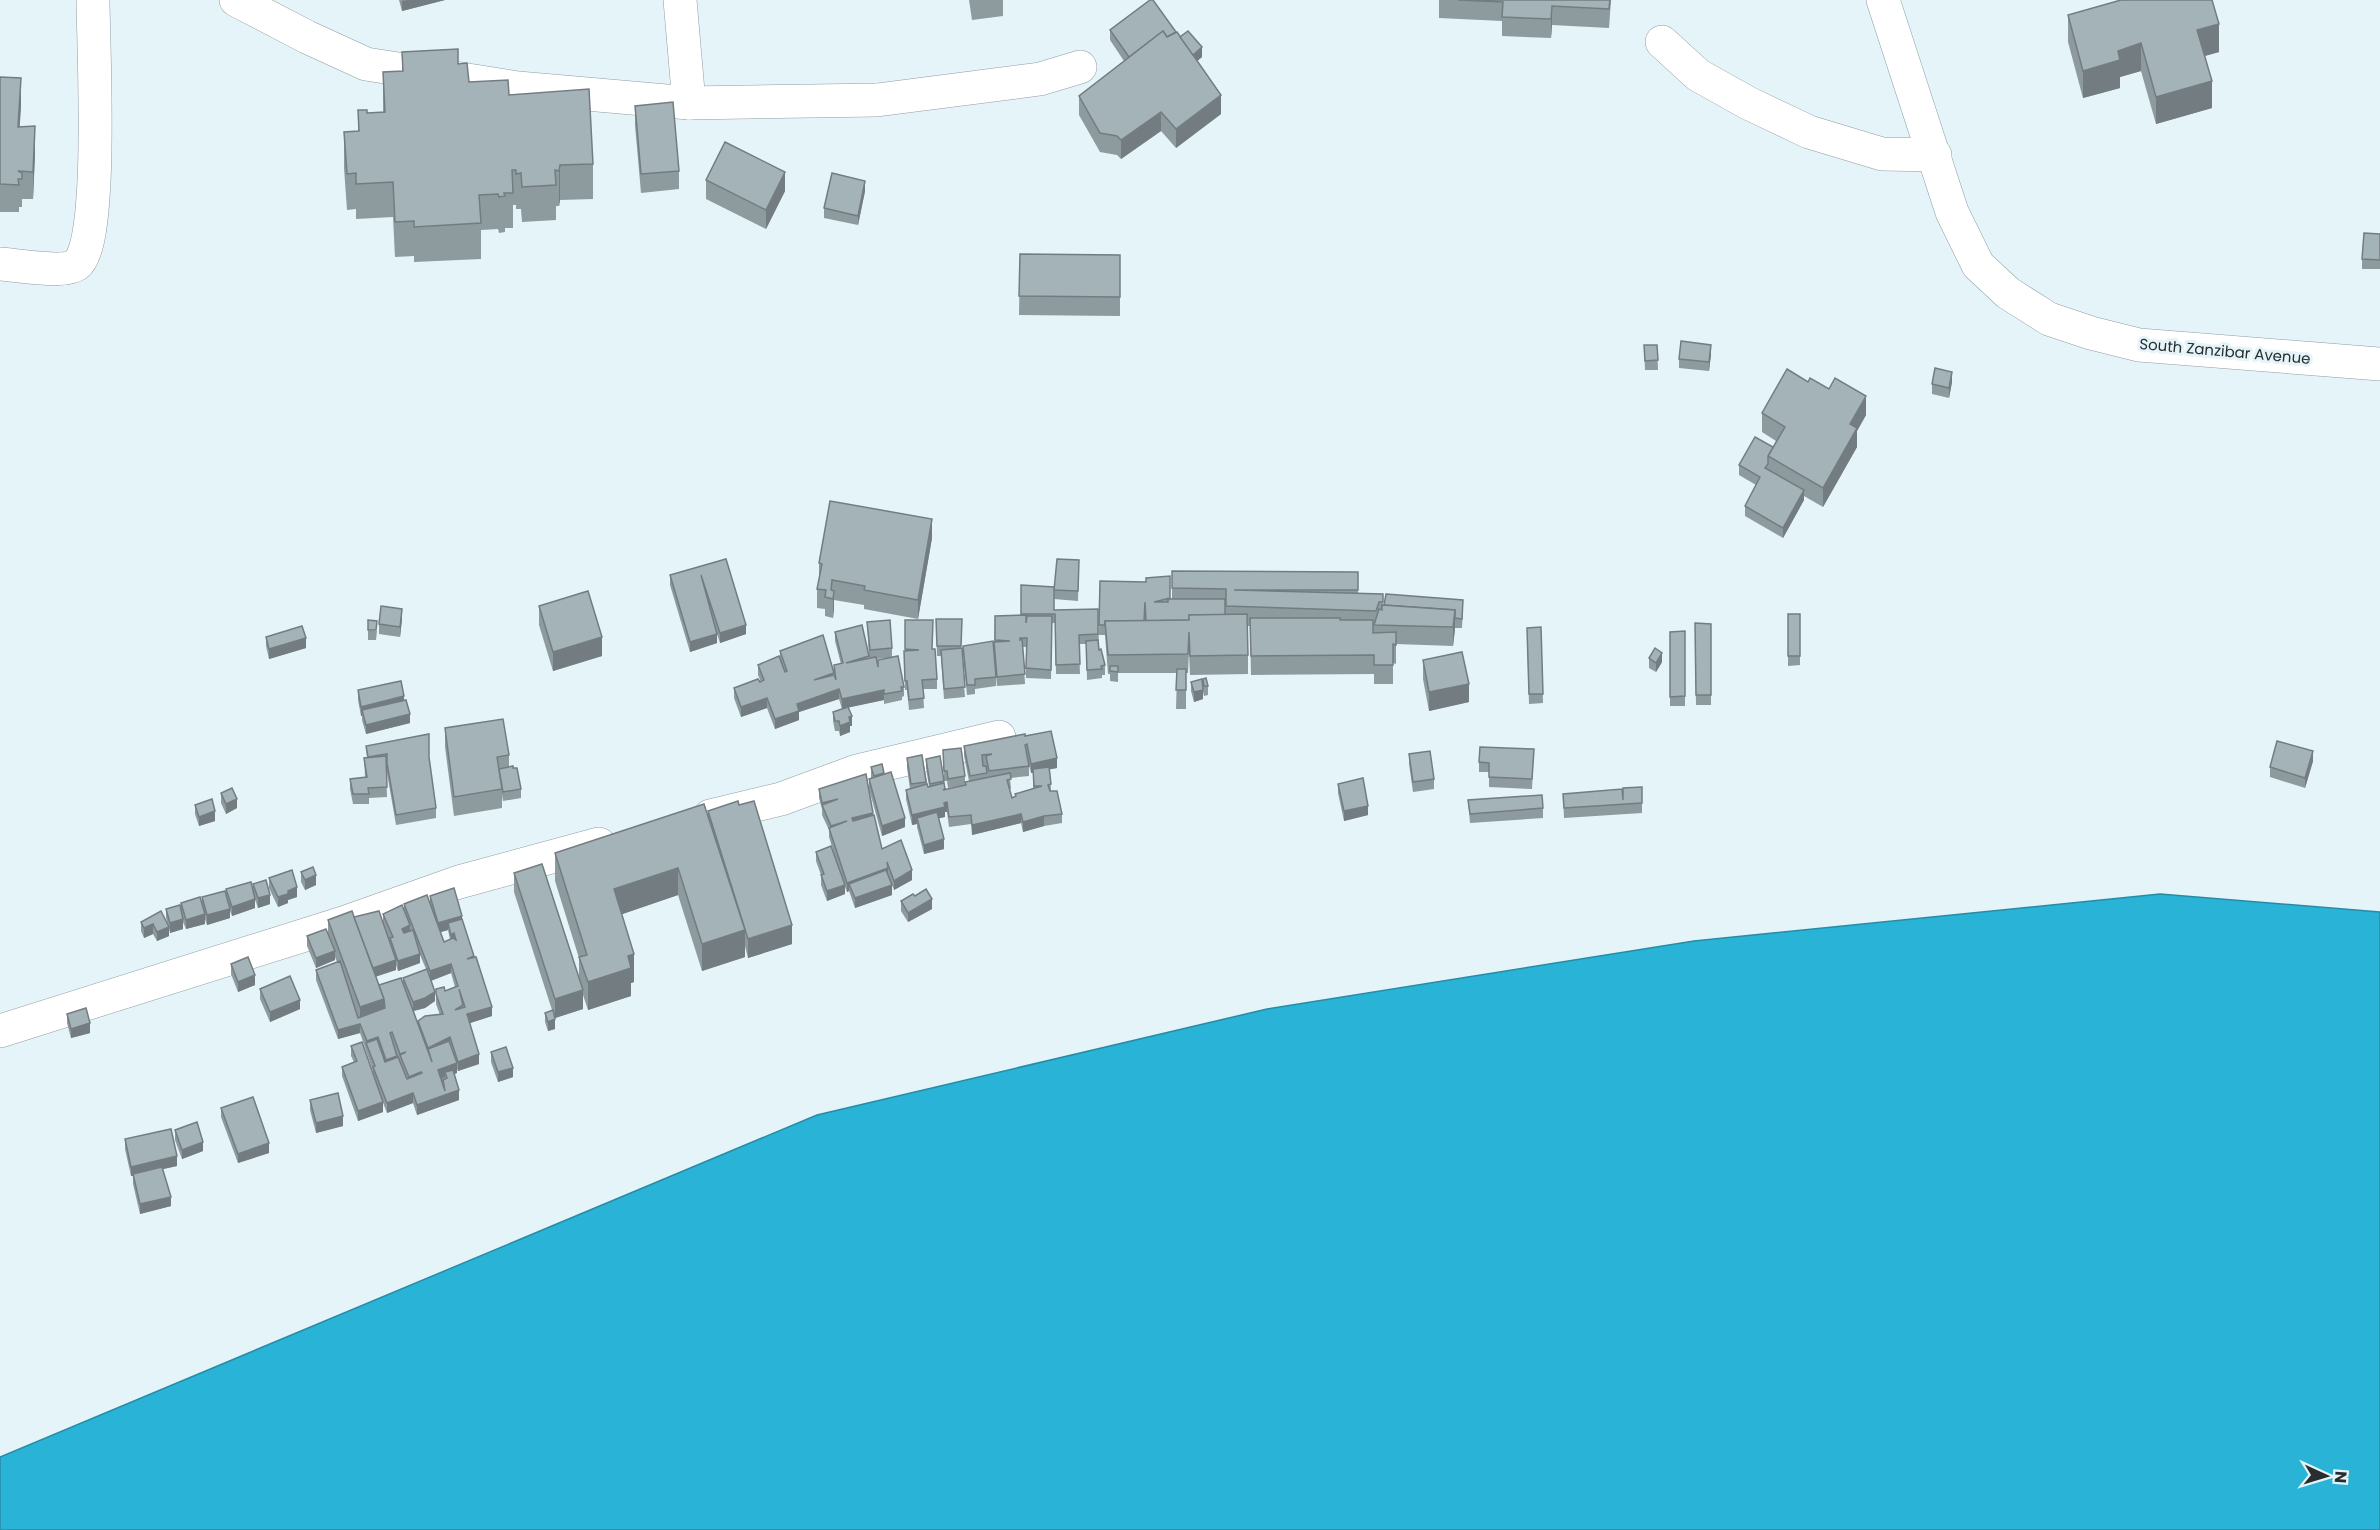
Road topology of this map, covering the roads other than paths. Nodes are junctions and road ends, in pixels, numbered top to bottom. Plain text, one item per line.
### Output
1 (93, 0) edge
2 (236, 0) edge
3 (680, 0) edge
4 (1883, 0) edge
5 (1662, 42) dead end
6 (1080, 67) dead end
7 (689, 103) junction
8 (1935, 155) junction
9 (0, 264) edge
10 (2380, 364) edge
11 (999, 737) edge
12 (679, 822) edge
13 (627, 837) edge
14 (0, 1031) edge

1 - 9 street
2 - 7 street
3 - 7 street
4 - 8 street, South Zanzibar Avenue
5 - 8 street
6 - 7 street
8 - 10 street, South Zanzibar Avenue
11 - 12 street
13 - 14 street

